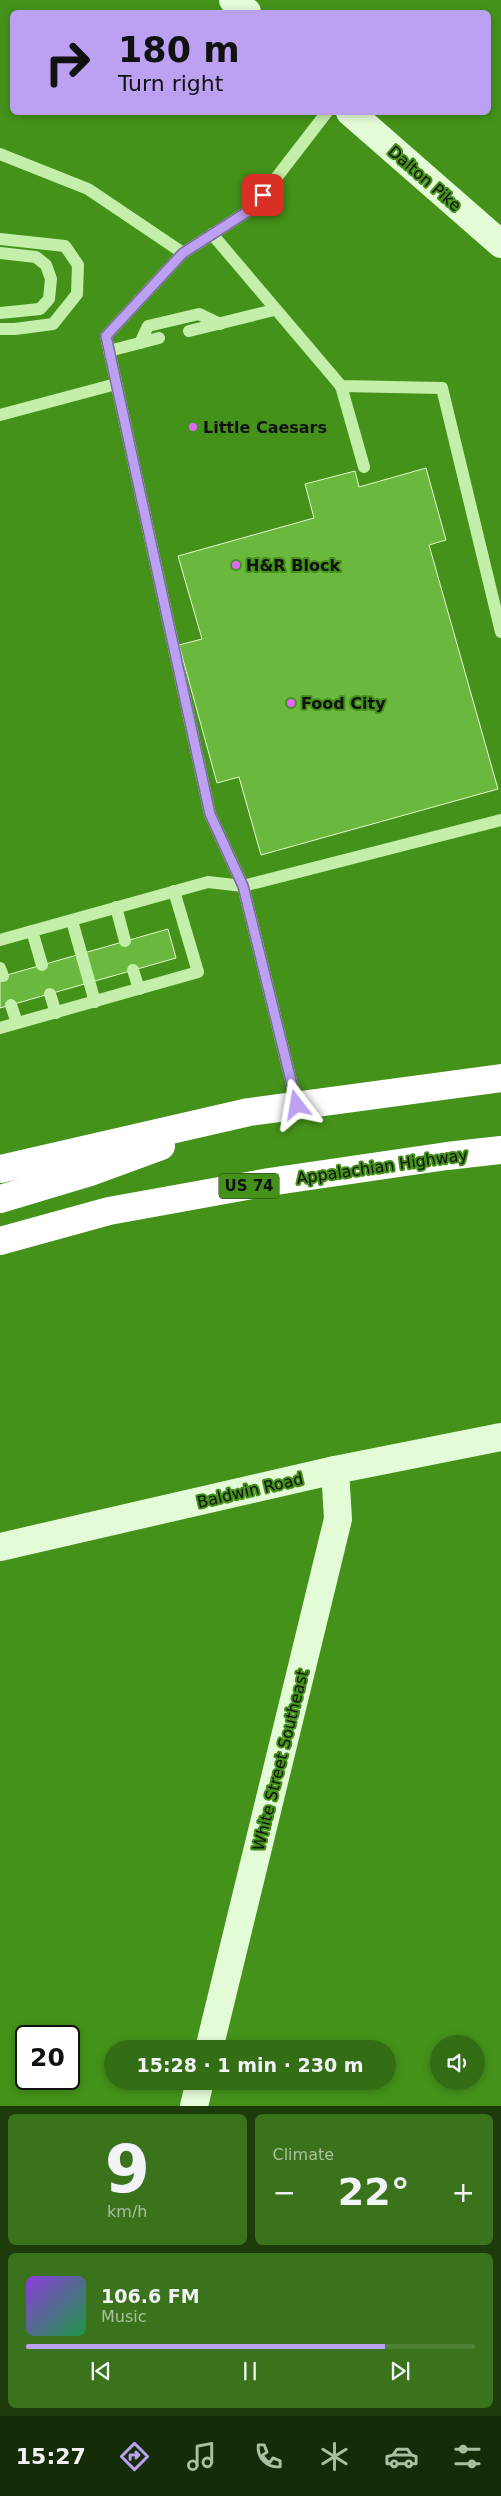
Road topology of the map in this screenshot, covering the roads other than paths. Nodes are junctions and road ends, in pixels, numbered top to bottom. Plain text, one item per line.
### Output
1 (233, 0) edge
2 (245, 10) edge
3 (325, 115) edge
4 (353, 115) edge
5 (0, 154) edge
6 (212, 234) junction
7 (0, 239) edge
8 (501, 244) edge
9 (0, 253) edge
10 (183, 253) junction
11 (274, 310) junction
12 (0, 313) edge
13 (220, 324) junction
14 (0, 329) edge
15 (189, 331) dead end
16 (159, 338) dead end
17 (140, 343) junction
18 (109, 351) junction
19 (116, 384) junction
20 (341, 386) junction
21 (0, 415) edge
22 (364, 467) dead end
23 (501, 632) edge
24 (501, 820) edge
25 (243, 886) junction
26 (174, 891) junction
27 (116, 907) junction
28 (72, 921) junction
29 (32, 931) junction
30 (0, 940) edge
31 (125, 941) dead end
32 (42, 965) dead end
33 (133, 970) dead end
34 (139, 990) junction
35 (50, 994) dead end
36 (95, 1002) junction
37 (11, 1005) dead end
38 (56, 1012) junction
39 (17, 1023) junction
40 (0, 1028) edge
41 (501, 1078) edge
42 (297, 1105) junction
43 (249, 1112) junction
44 (501, 1150) edge
45 (0, 1169) edge
46 (0, 1199) edge
47 (0, 1241) edge
48 (501, 1437) edge
49 (335, 1470) junction
50 (0, 1547) edge
51 (211, 2040) edge
52 (198, 2090) edge
53 (194, 2106) edge

1 - 2 street
3 - 6 lane
4 - 8 street, Dalton Pike
5 - 10 lane
6 - 10 lane
6 - 11 lane
7 - 14 lane
9 - 12 lane
10 - 18 lane
11 - 13 lane
11 - 20 lane
13 - 15 lane
13 - 17 lane
16 - 17 lane
17 - 18 lane
18 - 19 lane
19 - 21 lane
19 - 25 lane
20 - 22 lane
20 - 23 lane
24 - 25 lane
25 - 26 lane
25 - 42 lane
26 - 27 lane
26 - 34 lane
27 - 28 lane
27 - 31 lane
28 - 29 lane
28 - 36 lane
29 - 30 lane
29 - 32 lane
33 - 34 lane
34 - 36 lane
35 - 38 lane
36 - 38 lane
37 - 39 lane
38 - 39 lane
39 - 40 lane
41 - 42 highway
42 - 43 highway
43 - 45 highway
43 - 46 highway
44 - 47 highway, Appalachian Highway / US 74
48 - 49 street, Baldwin Road
49 - 50 street, Baldwin Road
49 - 51 street, White Street Southeast
52 - 53 street

